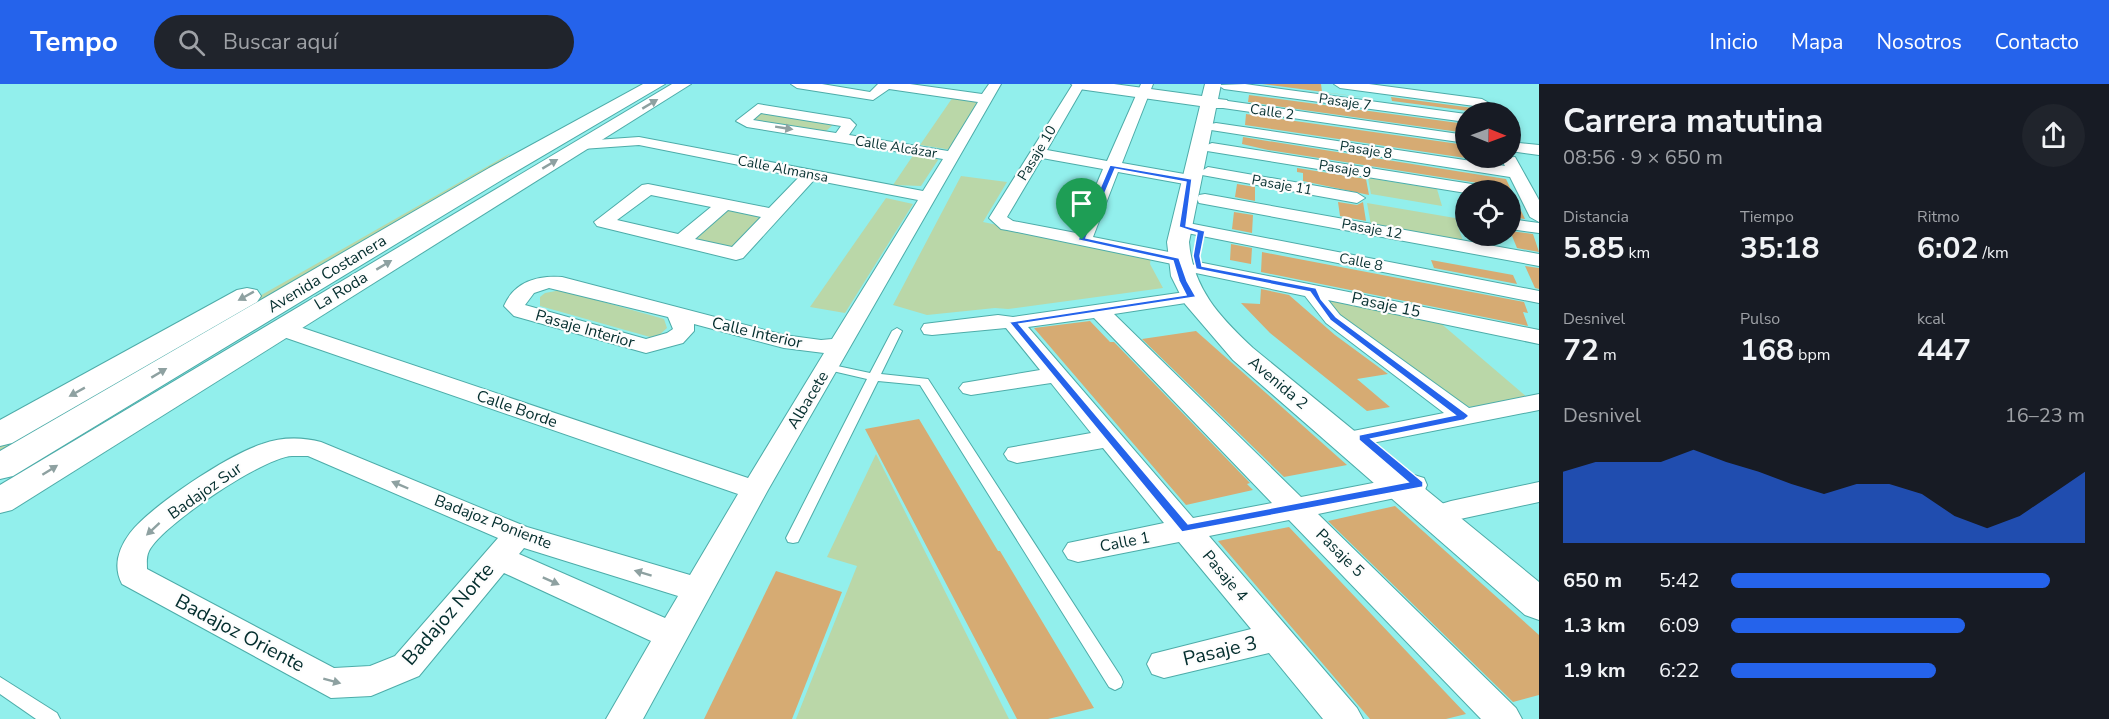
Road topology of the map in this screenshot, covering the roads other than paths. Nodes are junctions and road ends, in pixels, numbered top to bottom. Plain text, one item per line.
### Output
1 (627, 84) edge
2 (797, 84) edge
3 (885, 84) edge
4 (995, 84) edge
5 (1079, 84) edge
6 (1337, 84) edge
7 (674, 85) edge
8 (1474, 86) dead end
9 (1145, 88) edge
10 (1218, 92) edge
11 (986, 99) junction
12 (1455, 102) edge
13 (1482, 102) edge
14 (1455, 117) edge
15 (622, 121) junction
16 (1216, 127) junction
17 (840, 138) junction
18 (1455, 138) edge
19 (639, 141) junction
20 (582, 145) junction
21 (1212, 148) junction
22 (1521, 148) edge
23 (1539, 150) edge
24 (1037, 153) junction
25 (952, 156) junction
26 (1455, 158) edge
27 (1112, 167) junction
28 (1514, 168) edge
29 (811, 174) junction
30 (1199, 176) junction
31 (1455, 186) edge
32 (928, 197) junction
33 (1357, 198) dead end
34 (1521, 198) edge
35 (1205, 199) junction
36 (1530, 199) junction
37 (724, 205) junction
38 (773, 214) junction
39 (1539, 217) edge
40 (1521, 226) edge
41 (1539, 228) edge
42 (1192, 229) junction
43 (1082, 240) junction
44 (681, 241) junction
45 (1539, 260) edge
46 (1189, 275) junction
47 (1313, 290) junction
48 (1539, 297) edge
49 (1099, 311) junction
50 (679, 322) junction
51 (1013, 322) junction
52 (280, 328) junction
53 (932, 328) dead end
54 (897, 331) dead end
55 (1539, 337) edge
56 (834, 356) junction
57 (1057, 375) junction
58 (873, 377) junction
59 (971, 388) dead end
60 (1539, 402) edge
61 (1464, 416) junction
62 (0, 435) edge
63 (1362, 437) junction
64 (1110, 438) junction
65 (291, 446) joint
66 (1017, 454) dead end
67 (0, 467) edge
68 (1410, 485) junction
69 (754, 490) junction
70 (1539, 492) edge
71 (0, 501) edge
72 (1294, 507) junction
73 (1451, 511) junction
74 (1186, 529) junction
75 (793, 538) dead end
76 (508, 546) junction
77 (1078, 551) dead end
78 (133, 554) joint
79 (1539, 585) edge
80 (699, 590) junction
81 (1539, 604) edge
82 (672, 636) junction
83 (1276, 638) junction
84 (1164, 664) dead end
85 (371, 681) joint
86 (1115, 682) dead end
87 (0, 685) edge
88 (51, 719) edge
89 (624, 719) edge
90 (1345, 719) edge
91 (1504, 719) edge

1 -> 62 main road, Avenida Costanera
2 - 3 street
3 - 11 street
4 - 11 street, Albacete
5 - 9 street, Calle 2
5 - 24 street, Pasaje 10
6 - 12 street
15 -> 7 street, La Roda
67 -> 7 main road, Avenida Costanera
8 - 13 street
9 - 10 street, Calle 2
9 - 27 street
10 - 14 street, Pasaje 7
10 - 16 street
10 - 18 street, Calle 2
10 - 30 street
11 - 25 street, Albacete
15 - 19 street
15 - 20 street, La Roda
16 - 21 street
16 - 26 street, Pasaje 8
17 -> 17 street, Calle Alcázar
17 - 25 street, Calle Alcázar
19 - 20 street, Calle Almansa
19 - 29 street, Calle Almansa
52 -> 20 street, La Roda
21 - 30 street
21 - 31 street, Pasaje 9
22 - 23 street
24 - 27 street
24 - 43 street, Pasaje 10
25 - 32 street, Albacete
27 - 30 street
27 - 43 street
28 - 36 street
29 - 32 street, Calle Almansa
29 - 38 street
30 - 33 street, Pasaje 11
30 - 35 street
30 - 42 street
32 - 56 street, Albacete
34 - 36 street
35 - 42 street
35 - 45 street, Pasaje 12
36 - 39 street
37 - 38 street
37 - 44 street
37 - 44 street
38 - 44 street
40 - 41 street
42 - 46 street
42 - 48 street, Calle 8
43 - 46 street
46 - 47 street, Pasaje 15
46 - 49 street
46 - 63 street, Avenida 2
46 - 68 street, Avenida 2
47 - 55 street, Pasaje 15
47 - 61 street
49 - 51 street
49 - 72 street, Pasaje 5
50 - 50 street, Pasaje Interior
50 - 56 street, Calle Interior
51 - 53 street
51 - 57 street, Pasaje 4
52 - 69 street, Calle Borde
71 -> 52 street, La Roda
54 - 58 lane
56 - 58 lane
56 - 69 street, Albacete
57 - 59 street
57 - 64 street, Pasaje 4
58 - 75 lane
58 - 86 lane
60 - 61 street
61 - 63 street
63 - 68 street, Avenida 2
64 - 66 street
64 - 74 street, Pasaje 4
76 -> 65 street, Badajoz Poniente
65 -> 78 street, Badajoz Sur
68 - 72 street, Calle 1
68 - 73 street, Avenida 2
68 - 81 street, Avenida 2
69 - 80 street, Albacete
70 - 73 street
72 - 74 street, Calle 1
72 - 91 street, Pasaje 5
73 - 79 street, Avenida 2
74 - 77 street, Calle 1
74 - 83 street, Pasaje 4
80 -> 76 street, Badajoz Poniente
76 -> 82 street, Badajoz Poniente
76 - 85 street, Badajoz Norte
78 -> 85 street, Badajoz Oriente
80 - 82 street, Albacete
82 - 89 street, Albacete
83 - 84 street, Pasaje 3
83 - 90 street, Pasaje 4
87 - 88 lane

